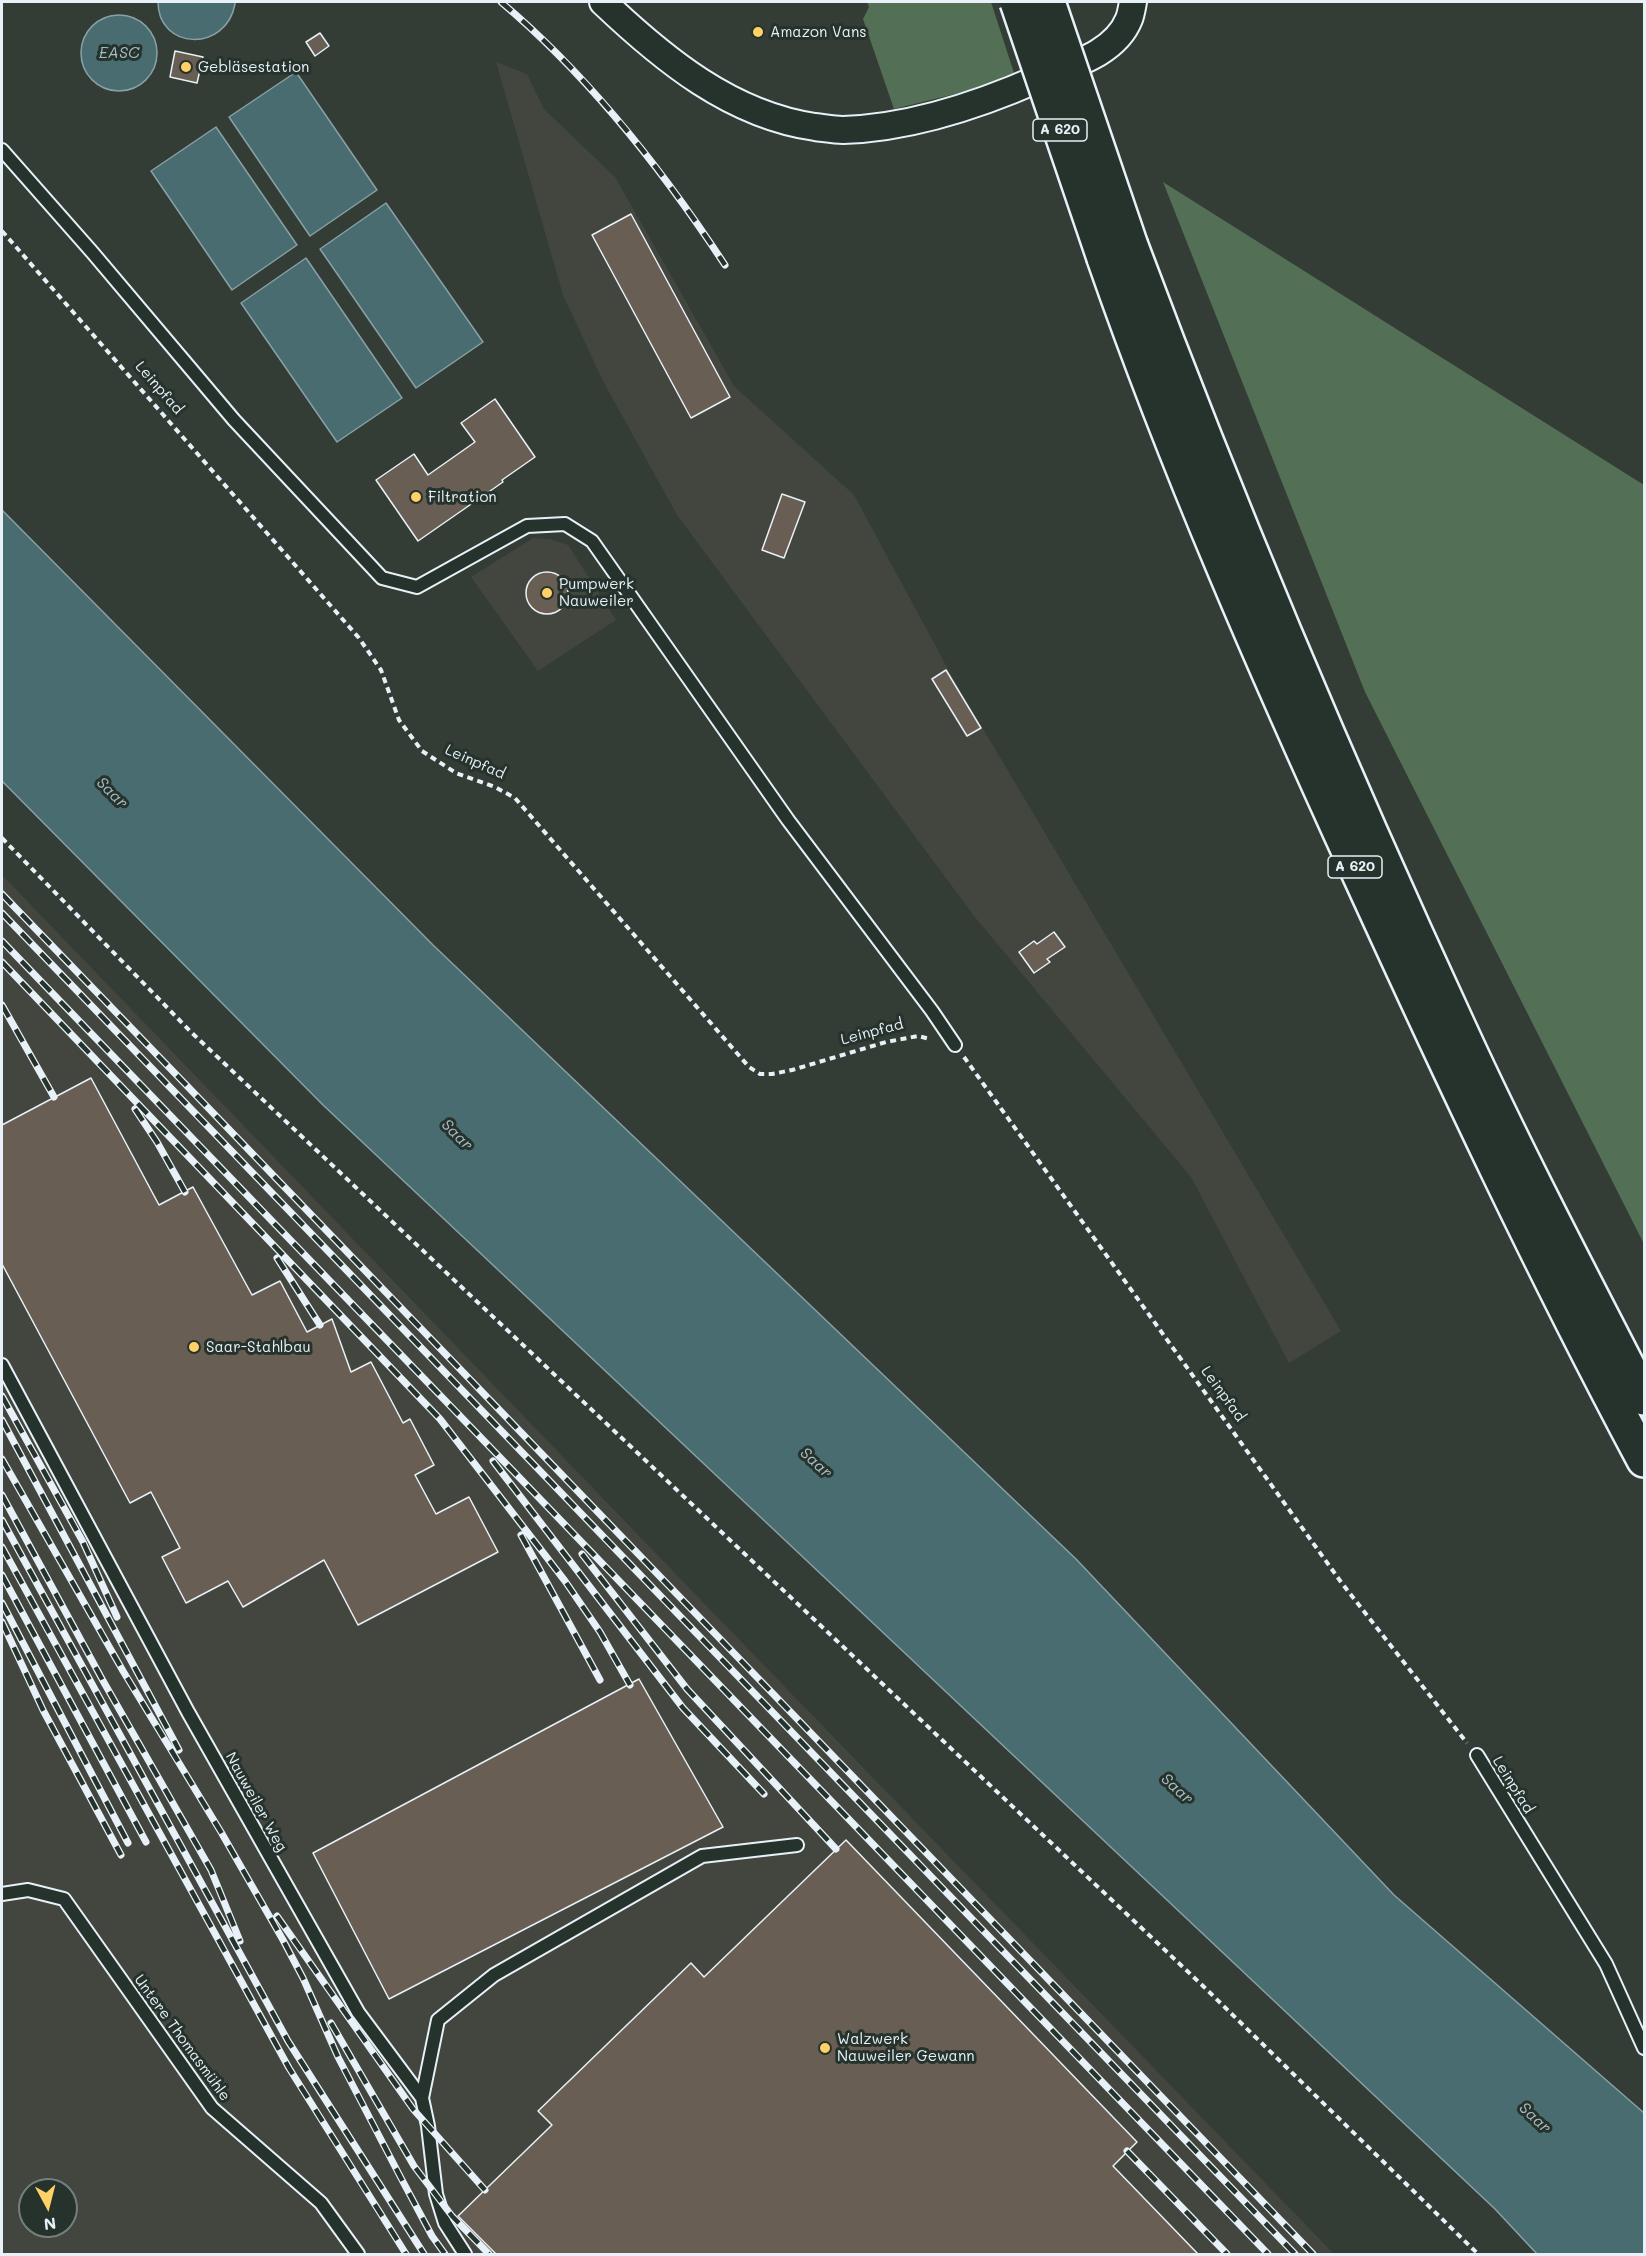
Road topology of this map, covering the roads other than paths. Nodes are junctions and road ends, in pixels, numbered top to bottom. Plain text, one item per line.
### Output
1 (603, 2) edge
2 (1017, 2) edge
3 (1048, 2) edge
4 (1133, 2) edge
5 (2, 150) edge
6 (1118, 252) junction
7 (955, 1045) road end
8 (2, 1365) edge
9 (1644, 1398) edge
10 (1644, 1460) edge
11 (1477, 1755) road end
12 (797, 1845) dead end
13 (2, 1894) edge
14 (1644, 2048) edge
15 (422, 2098) junction
16 (358, 2254) edge
17 (465, 2254) edge

1 - 4 street
2 - 6 highway, A 620, bridge
3 - 6 highway, A 620, bridge
5 - 7 lane
6 - 9 highway, A 620
6 - 10 highway, A 620
8 - 15 lane, Nauweiler Weg
11 - 14 lane, Leinpfad
12 - 15 lane
13 - 16 lane, Untere Thomasmühle
15 - 17 lane, Nauweiler Weg

